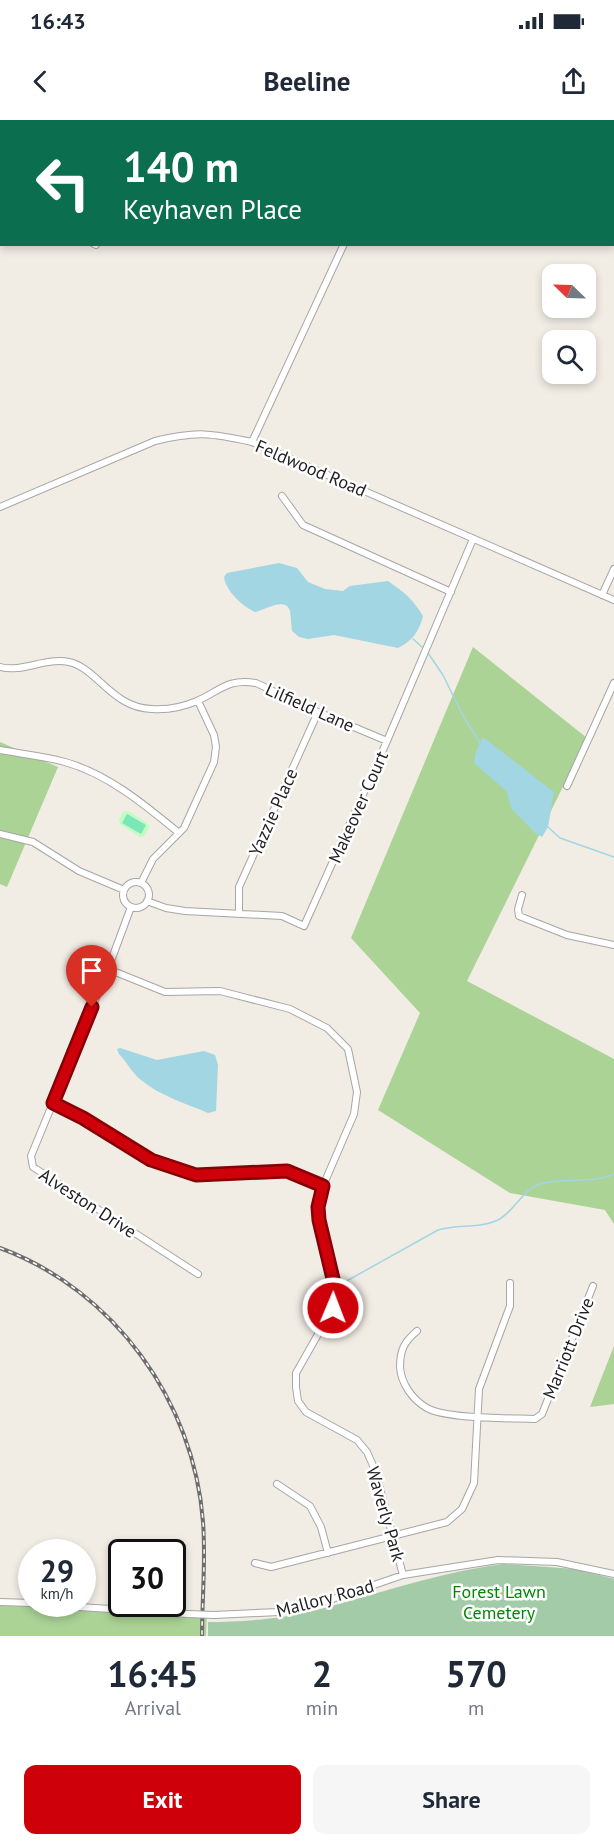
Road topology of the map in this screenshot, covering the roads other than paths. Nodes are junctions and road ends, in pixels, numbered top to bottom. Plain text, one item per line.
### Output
1 (343, 246) edge
2 (252, 442) junction
3 (282, 496) dead end
4 (0, 507) edge
5 (474, 539) junction
6 (614, 569) edge
7 (451, 592) junction
8 (602, 595) junction
9 (614, 600) edge
10 (0, 667) edge
11 (614, 682) edge
12 (198, 701) junction
13 (318, 712) junction
14 (387, 741) junction
15 (0, 750) edge
16 (567, 786) dead end
17 (179, 833) junction
18 (0, 834) edge
19 (141, 883) junction
20 (124, 890) junction
21 (522, 895) dead end
22 (147, 901) junction
23 (131, 907) junction
24 (239, 913) junction
25 (614, 945) edge
26 (108, 969) junction
27 (53, 1103) junction
28 (323, 1186) junction
29 (198, 1274) dead end
30 (510, 1283) dead end
31 (593, 1287) dead end
32 (417, 1331) dead end
33 (478, 1417) junction
34 (277, 1484) dead end
35 (393, 1536) junction
36 (328, 1553) junction
37 (255, 1563) dead end
38 (614, 1574) edge
39 (403, 1575) junction
40 (0, 1602) edge
41 (18, 1603) edge
42 (96, 1608) edge

1 - 2 street
2 - 4 street, Feldwood Road
2 - 5 street, Feldwood Road
3 - 7 street
5 - 7 street, Makeover Court
5 - 8 street, Feldwood Road
6 - 8 street
7 - 14 street, Makeover Court
8 - 9 street, Feldwood Road
10 - 12 street, Lilfield Lane
11 - 16 street
12 - 13 street, Lilfield Lane
12 - 17 street
13 - 14 street, Lilfield Lane
13 - 24 street, Yazzie Place
14 - 24 street, Makeover Court
15 - 17 street
17 - 19 street
18 - 20 street
19 - 20 street
19 - 22 street
20 - 23 street
21 - 25 street
22 - 23 street
22 - 24 street, Makeover Court
23 - 26 street, Alveston Drive
26 - 27 street, Alveston Drive
26 - 28 street, Waverly Park
27 - 28 street
27 - 29 street, Alveston Drive
28 - 35 street, Waverly Park
30 - 33 street
31 - 33 street, Marriott Drive
32 - 33 street, Marriott Drive
33 - 35 street
34 - 36 street
35 - 36 street
35 - 39 street, Waverly Park
36 - 37 street
38 - 39 street, Mallory Road
39 - 42 street, Mallory Road, bridge
40 - 41 street, Mallory Road

